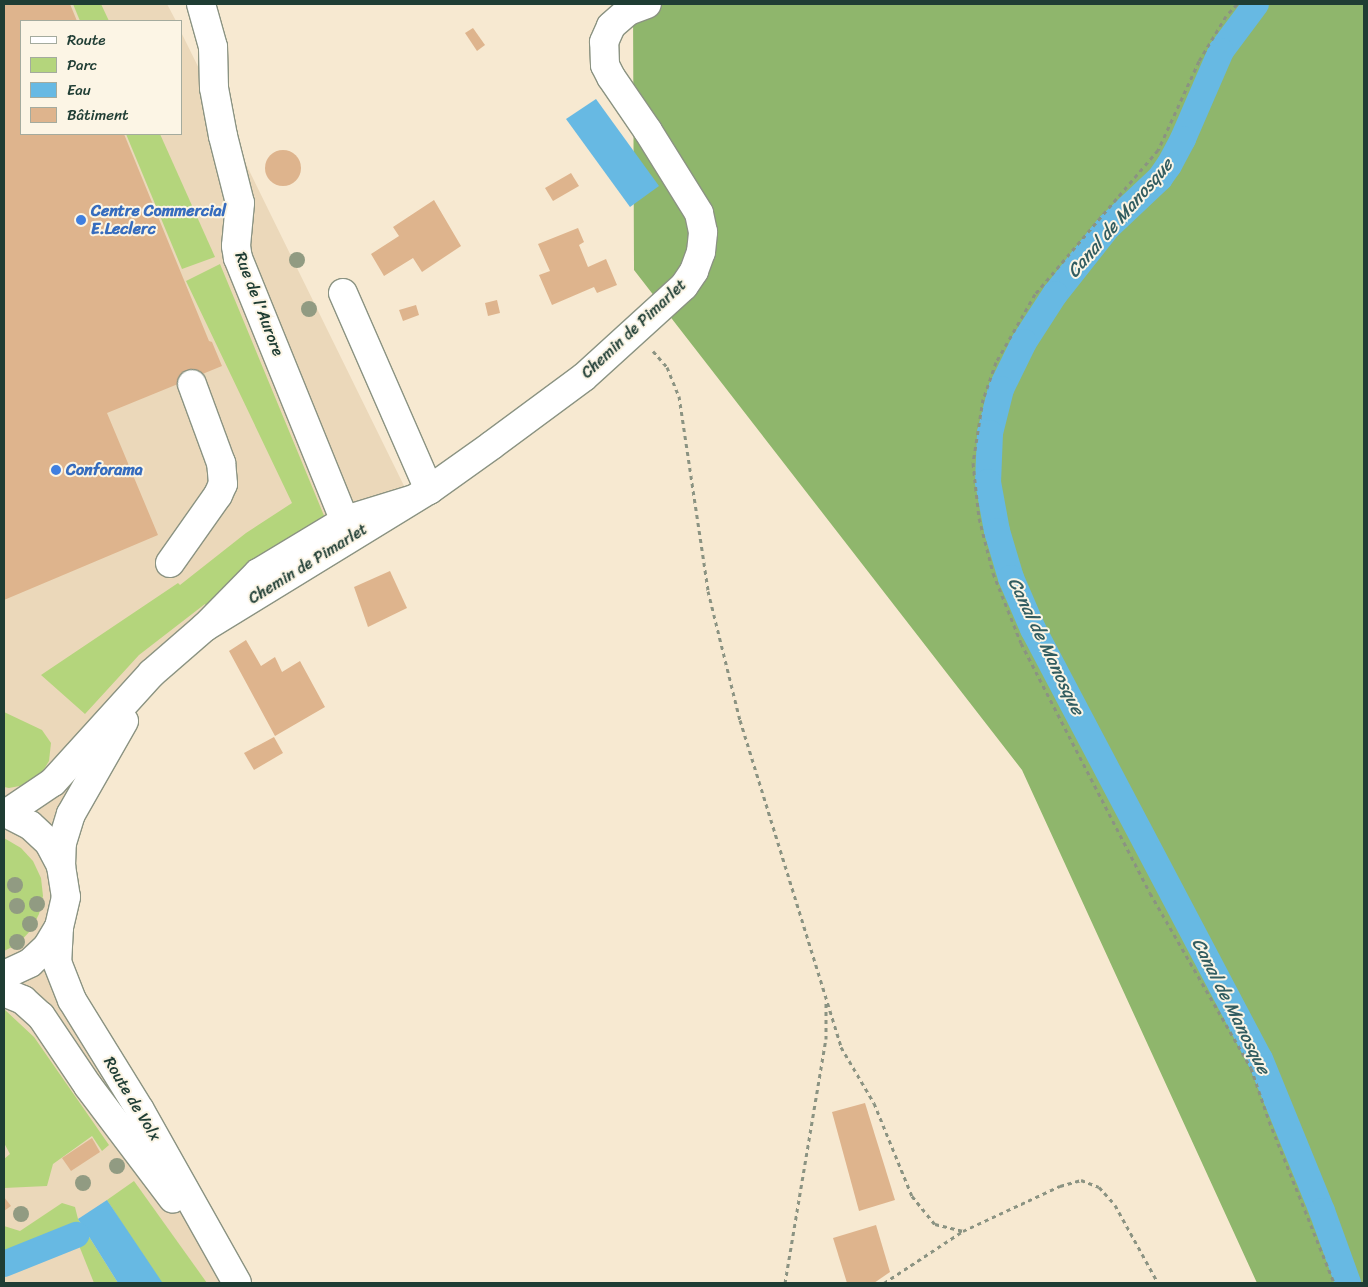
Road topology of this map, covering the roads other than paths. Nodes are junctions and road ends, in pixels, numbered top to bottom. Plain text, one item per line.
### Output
1 (201, 4) edge
2 (648, 4) edge
3 (343, 293) dead end
4 (192, 384) dead end
5 (420, 495) junction
6 (348, 528) junction
7 (170, 564) dead end
8 (205, 627) junction
9 (152, 673) junction
10 (5, 812) edge
11 (61, 866) junction
12 (59, 927) junction
13 (4, 975) edge
14 (4, 992) edge
15 (231, 1275) edge

1 - 6 street, Rue de l'Aurore
2 - 5 street, Chemin de Pimarlet
3 - 5 street
4 - 7 street
5 - 6 street, Chemin de Pimarlet
6 - 8 street, Chemin de Pimarlet
6 - 8 street, Chemin de Pimarlet
8 - 9 street, Chemin de Pimarlet
9 - 10 street, Chemin de Pimarlet
9 - 11 street, Chemin de Pimarlet
10 - 11 street
11 - 12 street
12 - 13 street
12 - 15 street, Route de Volx
14 - 15 street, Route de Volx

